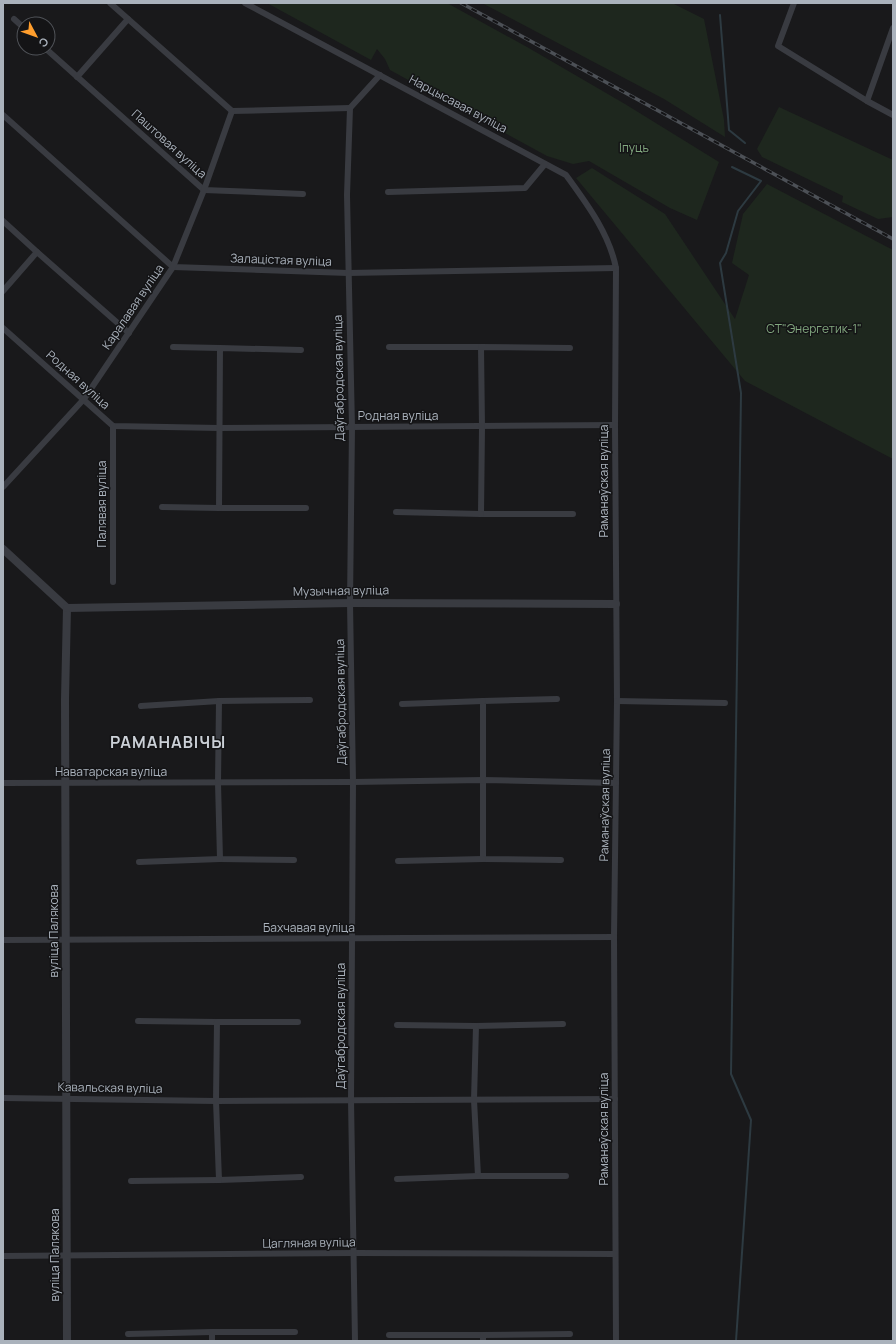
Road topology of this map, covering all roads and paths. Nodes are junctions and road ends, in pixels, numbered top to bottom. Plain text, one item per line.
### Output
1 (110, 3) edge
2 (246, 3) edge
3 (794, 3) edge
4 (128, 19) junction
5 (893, 28) edge
6 (54, 56) edge
7 (380, 75) junction
8 (77, 77) junction
9 (867, 101) junction
10 (350, 108) junction
11 (232, 111) junction
12 (3, 115) edge
13 (893, 115) edge
14 (545, 164) junction
15 (204, 190) junction
16 (388, 192) dead end
17 (303, 194) dead end
18 (3, 221) edge
19 (37, 252) junction
20 (174, 268) junction
21 (616, 268) junction
22 (348, 273) junction
23 (3, 291) edge
24 (3, 328) edge
25 (129, 333) junction
26 (173, 347) dead end
27 (389, 347) dead end
28 (481, 347) junction
29 (220, 348) junction
30 (570, 348) dead end
31 (301, 350) dead end
32 (84, 399) junction
33 (615, 425) junction
34 (113, 426) junction
35 (482, 426) junction
36 (352, 427) junction
37 (219, 428) junction
38 (3, 487) edge
39 (162, 507) dead end
40 (219, 508) junction
41 (306, 508) dead end
42 (396, 512) dead end
43 (481, 514) junction
44 (573, 514) dead end
45 (3, 549) edge
46 (113, 582) dead end
47 (350, 603) junction
48 (616, 604) junction
49 (67, 608) junction
50 (557, 698) dead end
51 (310, 700) dead end
52 (219, 701) junction
53 (483, 701) junction
54 (616, 701) junction
55 (725, 703) dead end
56 (402, 704) dead end
57 (141, 706) dead end
58 (483, 780) junction
59 (353, 782) junction
60 (3, 783) edge
61 (66, 783) junction
62 (218, 783) junction
63 (616, 783) junction
64 (220, 859) junction
65 (483, 859) junction
66 (294, 860) dead end
67 (561, 860) dead end
68 (398, 861) dead end
69 (139, 862) dead end
70 (614, 937) junction
71 (352, 939) junction
72 (3, 940) edge
73 (66, 941) junction
74 (138, 1021) dead end
75 (217, 1022) junction
76 (298, 1022) dead end
77 (563, 1024) dead end
78 (397, 1025) dead end
79 (476, 1026) junction
80 (3, 1098) edge
81 (66, 1098) junction
82 (615, 1099) junction
83 (351, 1100) junction
84 (474, 1100) junction
85 (216, 1101) junction
86 (478, 1176) junction
87 (566, 1176) dead end
88 (301, 1177) dead end
89 (397, 1179) dead end
90 (219, 1180) junction
91 (131, 1181) dead end
92 (354, 1253) junction
93 (615, 1254) junction
94 (3, 1256) edge
95 (68, 1256) junction
96 (212, 1332) junction
97 (295, 1332) dead end
98 (128, 1334) dead end
99 (570, 1334) dead end
100 (389, 1335) dead end
101 (483, 1338) edge
102 (67, 1341) edge
103 (212, 1341) edge
104 (355, 1341) edge
105 (616, 1341) edge

1 - 4 street
2 - 7 street, Нарцысавая вуліца
3 - 9 street
4 - 8 street
4 - 11 street
5 - 9 street
6 - 8 street, Паштовая вуліца
7 - 10 street
7 - 14 street, Нарцысавая вуліца
8 - 15 street, Паштовая вуліца
9 - 13 street
10 - 11 street
10 - 22 street, Даўгабродская вуліца
11 - 15 street, Каралавая вуліца
12 - 20 street
14 - 16 street
14 - 21 street, Нарцысавая вуліца
15 - 17 street, Паштовая вуліца
15 - 20 street, Каралавая вуліца
18 - 19 street
19 - 23 street
19 - 25 street
20 - 22 street, Залацістая вуліца
20 - 25 street, Каралавая вуліца
21 - 22 street, Залацістая вуліца
21 - 33 street, Раманаўская вуліца
22 - 36 street, Даўгабродская вуліца
24 - 32 street, Родная вуліца
25 - 32 street, Каралавая вуліца
26 - 29 street
27 - 28 street
28 - 30 street
28 - 35 street
29 - 31 street
29 - 37 street
32 - 34 street, Родная вуліца
32 - 38 street, Каралавая вуліца
33 - 35 street, Родная вуліца
33 - 48 street, Раманаўская вуліца
34 - 37 street, Родная вуліца
34 - 46 street, Палявая вуліца
35 - 36 street, Родная вуліца
35 - 43 street
36 - 37 street, Родная вуліца
36 - 47 street, Даўгабродская вуліца
37 - 40 street
39 - 40 street
40 - 41 street
42 - 43 street
43 - 44 street
45 - 49 street
47 - 48 street, Музычная вуліца
47 - 49 street, Музычная вуліца
47 - 59 street, Даўгабродская вуліца
48 - 54 street, Раманаўская вуліца
49 - 61 street, вуліца Палякова
50 - 53 street
51 - 52 street
52 - 57 street
52 - 62 street
53 - 56 street
53 - 58 street
54 - 55 street
54 - 63 street, Раманаўская вуліца
58 - 59 street, Наватарская вуліца
58 - 63 street, Наватарская вуліца
58 - 65 street
59 - 62 street, Наватарская вуліца
59 - 71 street, Даўгабродская вуліца
60 - 61 street, Наватарская вуліца
61 - 62 street, Наватарская вуліца
61 - 73 street, вуліца Палякова
62 - 64 street
63 - 70 street, Раманаўская вуліца
64 - 66 street
64 - 69 street
65 - 67 street
65 - 68 street
70 - 71 street, Бахчавая вуліца
70 - 82 street, Раманаўская вуліца
71 - 73 street, Бахчавая вуліца
71 - 83 street, Даўгабродская вуліца
72 - 73 street, Бахчавая вуліца
73 - 81 street, вуліца Палякова
74 - 75 street
75 - 76 street
75 - 85 street
77 - 79 street
78 - 79 street
79 - 84 street
80 - 81 street, Кавальская вуліца
81 - 85 street, Кавальская вуліца
81 - 95 street, вуліца Палякова
82 - 84 street, Кавальская вуліца
82 - 93 street, Раманаўская вуліца
83 - 84 street, Кавальская вуліца
83 - 85 street, Кавальская вуліца
83 - 92 street, Даўгабродская вуліца
84 - 86 street
85 - 90 street
86 - 87 street
86 - 89 street
88 - 90 street
90 - 91 street
92 - 93 street, Цагляная вуліца
92 - 95 street, Цагляная вуліца
92 - 104 street, Даўгабродская вуліца
93 - 105 street, Раманаўская вуліца
94 - 95 street, Цагляная вуліца
95 - 102 street, вуліца Палякова
96 - 97 street
96 - 98 street
96 - 103 street
99 - 101 street
100 - 101 street

